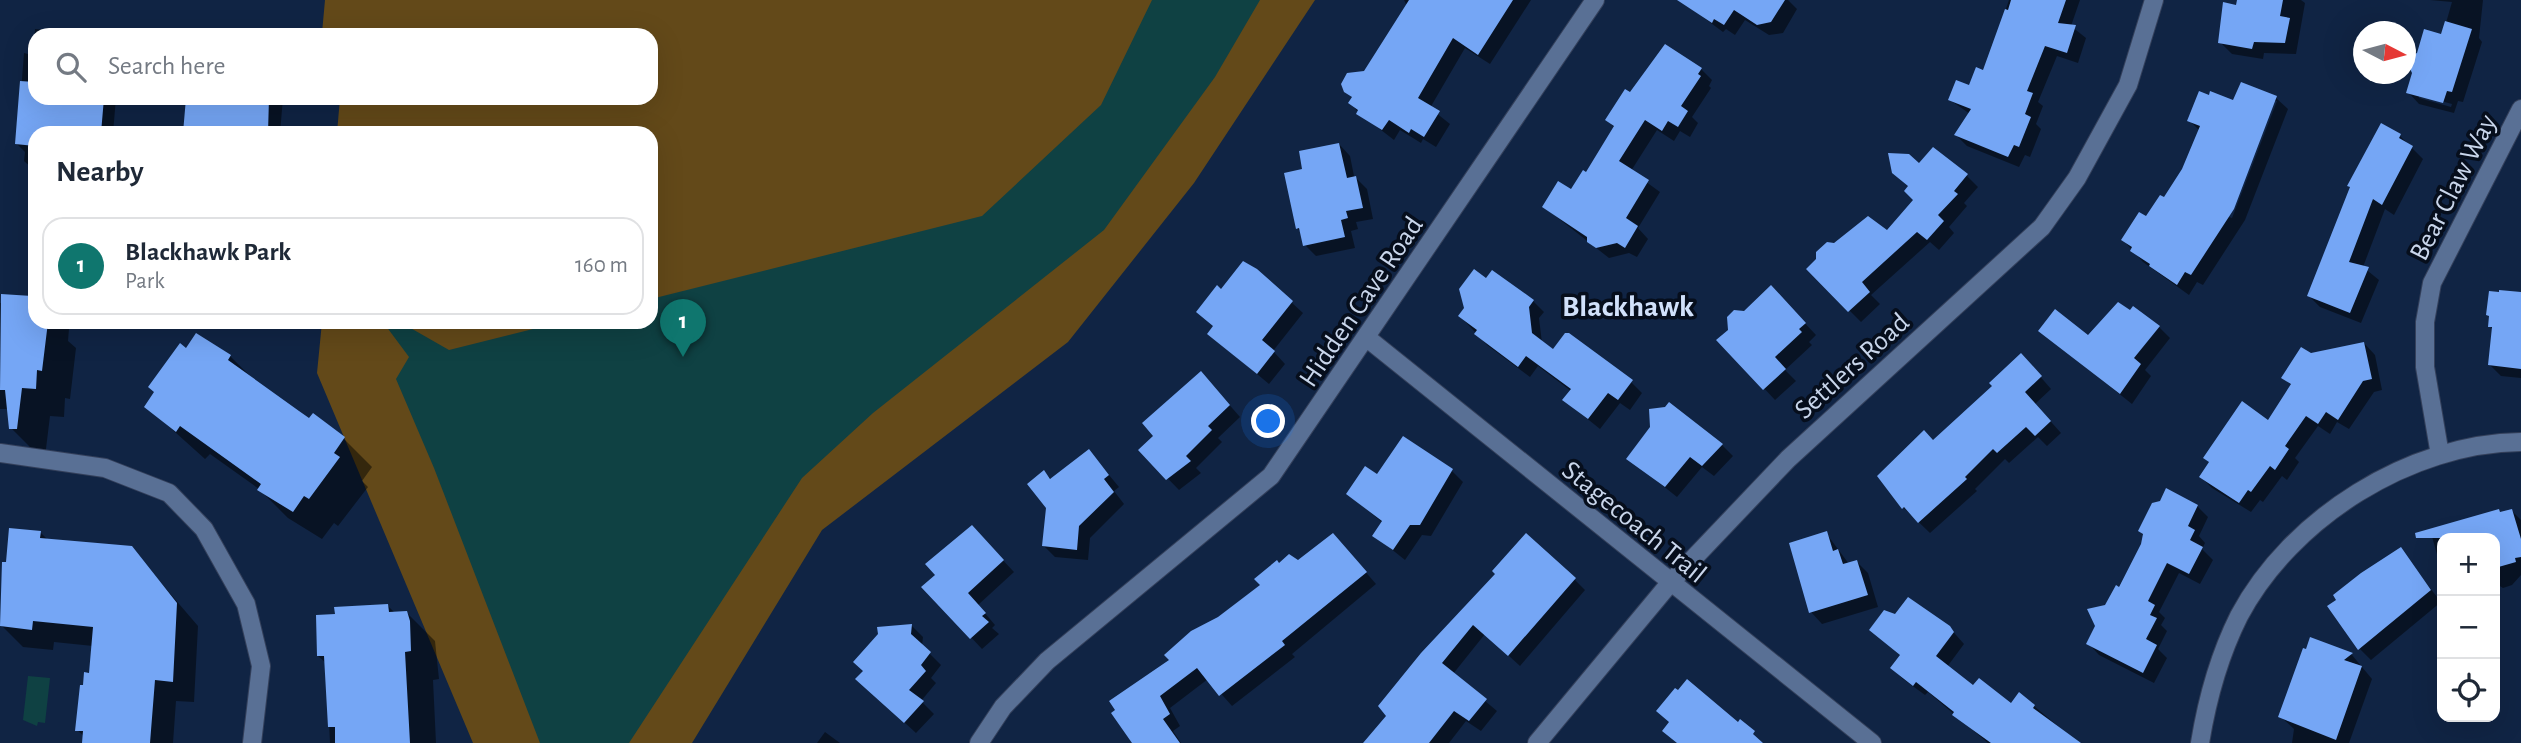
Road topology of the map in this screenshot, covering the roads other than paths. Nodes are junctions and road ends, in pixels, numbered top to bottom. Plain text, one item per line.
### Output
1 (1595, 0) edge
2 (2154, 0) edge
3 (2521, 109) edge
4 (1367, 338) junction
5 (2521, 442) edge
6 (0, 453) edge
7 (2440, 455) junction
8 (1670, 583) junction
9 (252, 743) edge
10 (979, 743) edge
11 (1537, 743) edge
12 (1872, 743) edge
13 (2200, 743) edge

1 - 4 street, Hidden Cave Road
2 - 8 street, Settlers Road
3 - 7 street, Bear Claw Way
4 - 8 street, Stagecoach Trail
4 - 10 street, Hidden Cave Road
5 - 7 street
6 - 9 street
7 - 13 street
8 - 11 street, Settlers Road
8 - 12 street, Stagecoach Trail

